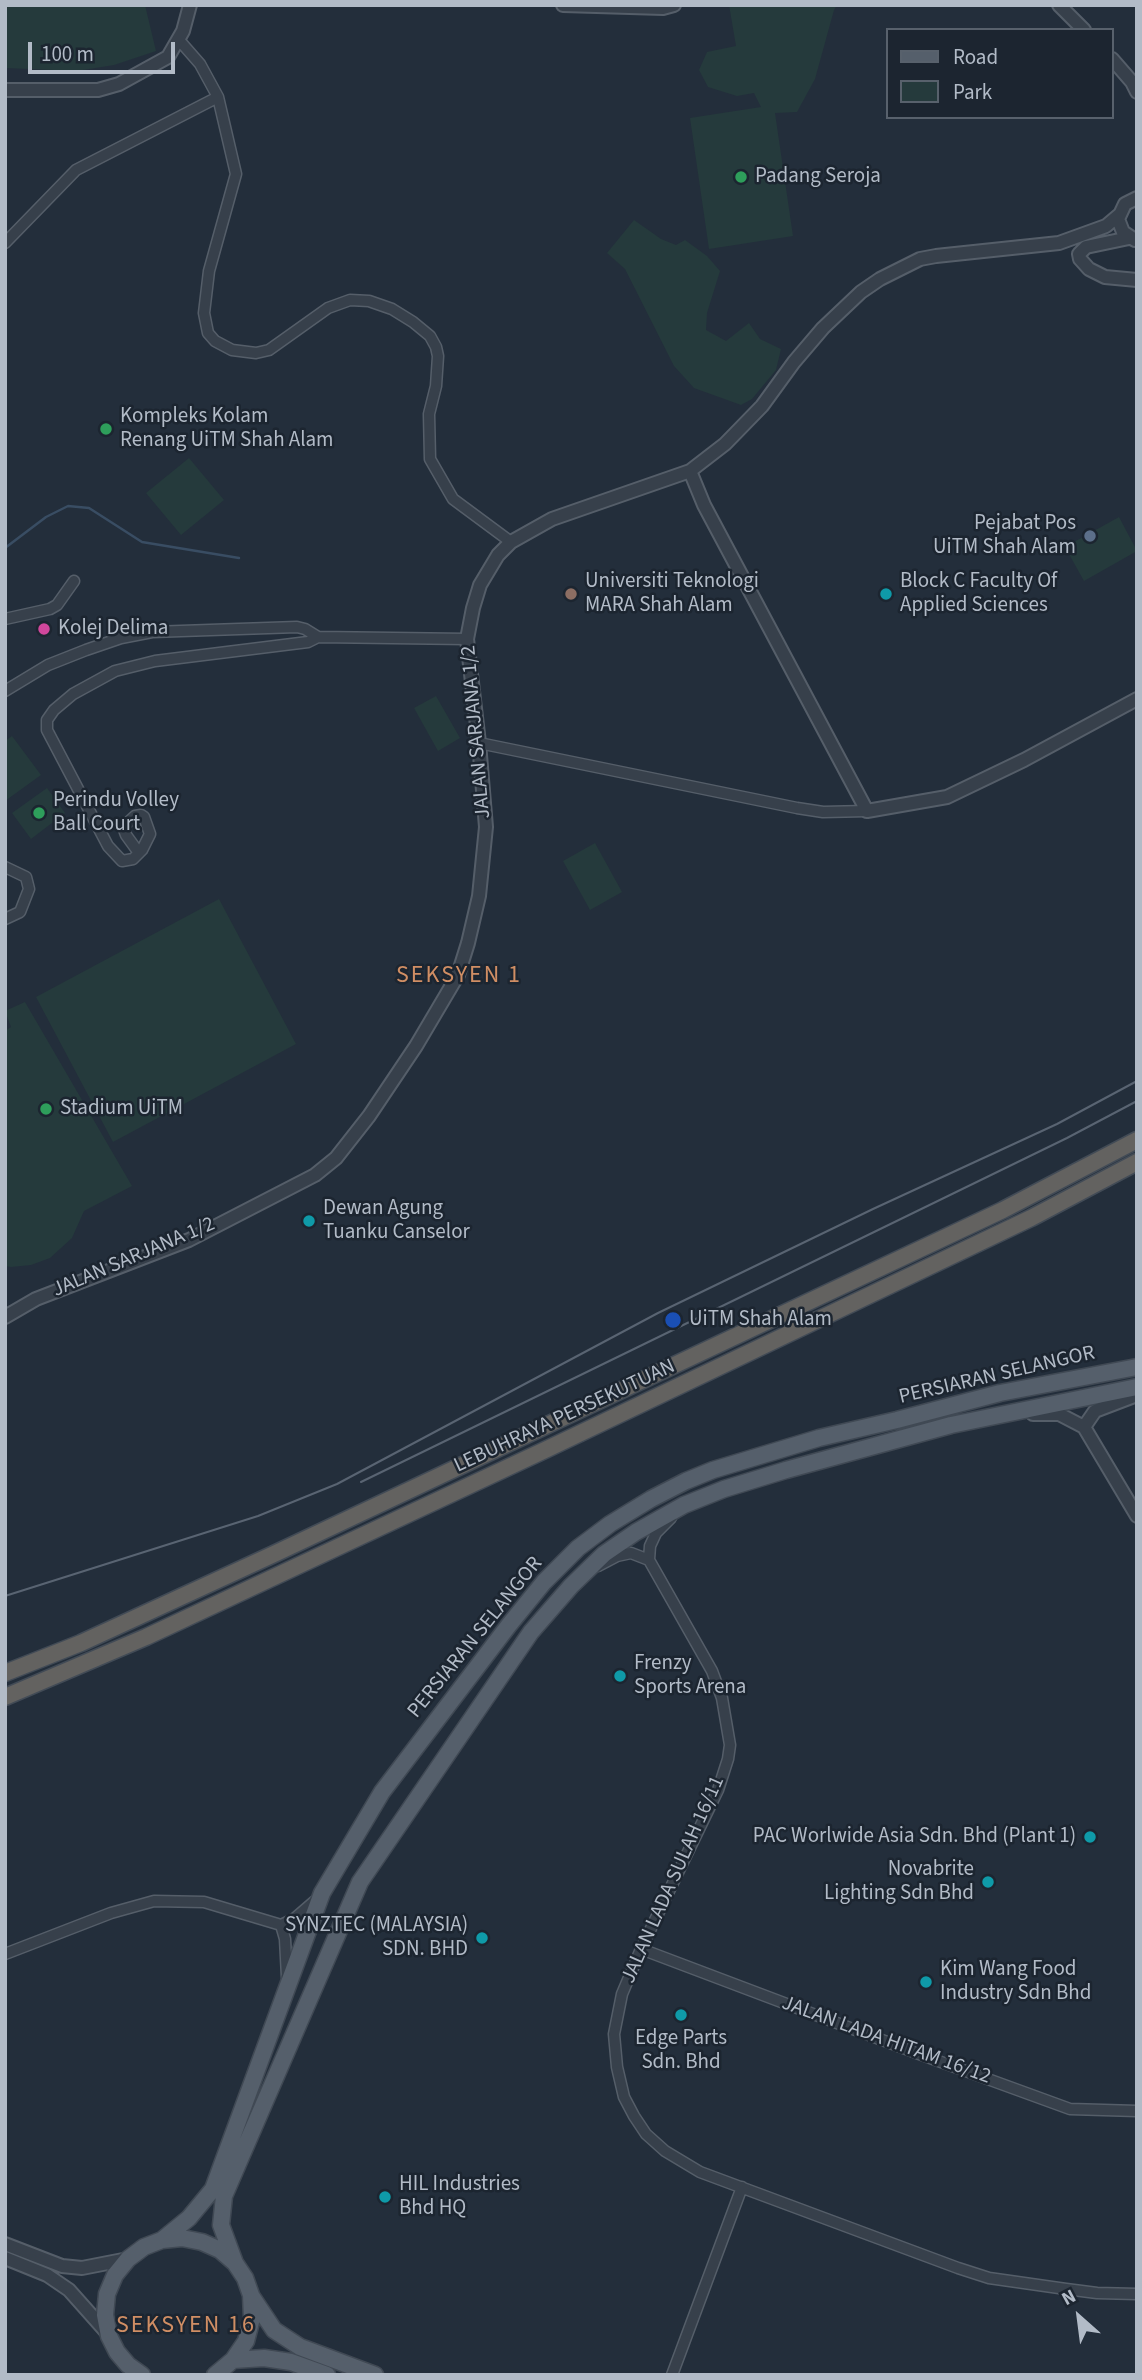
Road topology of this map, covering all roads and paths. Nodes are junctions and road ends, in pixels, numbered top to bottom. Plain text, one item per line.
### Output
1 (190, 5) edge
2 (564, 5) edge
3 (1059, 5) edge
4 (585, 6) edge
5 (621, 6) edge
6 (665, 6) edge
7 (1082, 28) edge
8 (178, 40) junction
9 (1114, 61) edge
10 (5, 90) edge
11 (1137, 92) edge
12 (218, 97) junction
13 (1137, 198) edge
14 (1119, 215) junction
15 (1133, 239) edge
16 (5, 243) edge
17 (1137, 280) edge
18 (690, 471) junction
19 (511, 542) junction
20 (74, 581) dead end
21 (5, 619) edge
22 (318, 637) junction
23 (467, 639) junction
24 (5, 691) edge
25 (1137, 699) edge
26 (479, 743) junction
27 (867, 811) junction
28 (139, 853) dead end
29 (5, 867) edge
30 (5, 919) edge
31 (1137, 1140) edge
32 (1137, 1162) edge
33 (5, 1317) edge
34 (1137, 1367) edge
35 (1137, 1387) edge
36 (1137, 1395) edge
37 (995, 1416) junction
38 (1084, 1427) junction
39 (684, 1506) junction
40 (1137, 1516) edge
41 (649, 1559) junction
42 (571, 1586) junction
43 (5, 1673) edge
44 (5, 1697) edge
45 (322, 1894) junction
46 (281, 1926) junction
47 (641, 1949) junction
48 (5, 1954) edge
49 (287, 1986) junction
50 (1137, 2111) edge
51 (742, 2187) junction
52 (162, 2240) junction
53 (5, 2244) edge
54 (5, 2259) edge
55 (128, 2259) junction
56 (235, 2263) junction
57 (1137, 2294) edge
58 (251, 2295) junction
59 (109, 2336) junction
60 (233, 2360) junction
61 (129, 2370) edge
62 (142, 2375) edge
63 (215, 2375) edge
64 (327, 2375) edge
65 (375, 2375) edge
66 (672, 2375) edge

1 - 8 street
2 - 4 street
3 - 7 street
4 - 5 street
5 - 6 street
8 - 10 street
8 - 12 street
9 - 11 street
12 - 16 street
12 - 19 street
13 - 14 street, JALAN SARJANA 1/2
14 - 15 street
14 - 18 street, JALAN SARJANA 1/2
15 - 17 street
18 - 19 street, JALAN SARJANA 1/2
18 - 27 street
19 - 23 street, JALAN SARJANA 1/2
20 - 21 street
22 - 23 street
22 - 24 street
22 - 28 street
23 - 26 street, JALAN SARJANA 1/2
25 - 27 street
26 - 27 street
26 - 33 street, JALAN SARJANA 1/2
29 - 30 street
31 - 43 highway, LEBUHRAYA PERSEKUTUAN
32 - 44 highway, LEBUHRAYA PERSEKUTUAN
34 - 45 main road, PERSIARAN SELANGOR
35 - 37 main road, PERSIARAN SELANGOR
36 - 38 street
37 - 38 street
37 - 39 main road, PERSIARAN SELANGOR
38 - 40 street
39 - 41 street
39 - 42 main road, PERSIARAN SELANGOR
41 - 42 street
41 - 47 street, JALAN LADA SULAH 16/11
42 - 56 main road, PERSIARAN SELANGOR
45 - 46 street
45 - 49 main road, PERSIARAN SELANGOR
46 - 48 street
46 - 49 street
47 - 50 street, JALAN LADA HITAM 16/12
47 - 51 street, JALAN LADA SULAH 16/11
49 - 52 main road, PERSIARAN SELANGOR
51 - 57 street, JALAN LADA SULAH 16/11
51 - 66 street
52 - 55 main road, PERSIARAN SELANGOR
52 - 56 main road
53 - 55 street
54 - 59 street
55 - 59 main road
56 - 58 main road, PERSIARAN SELANGOR
58 - 60 main road
58 - 65 main road, PERSIARAN SELANGOR
59 - 61 main road
60 - 63 main road
60 - 64 main road
61 - 62 main road

